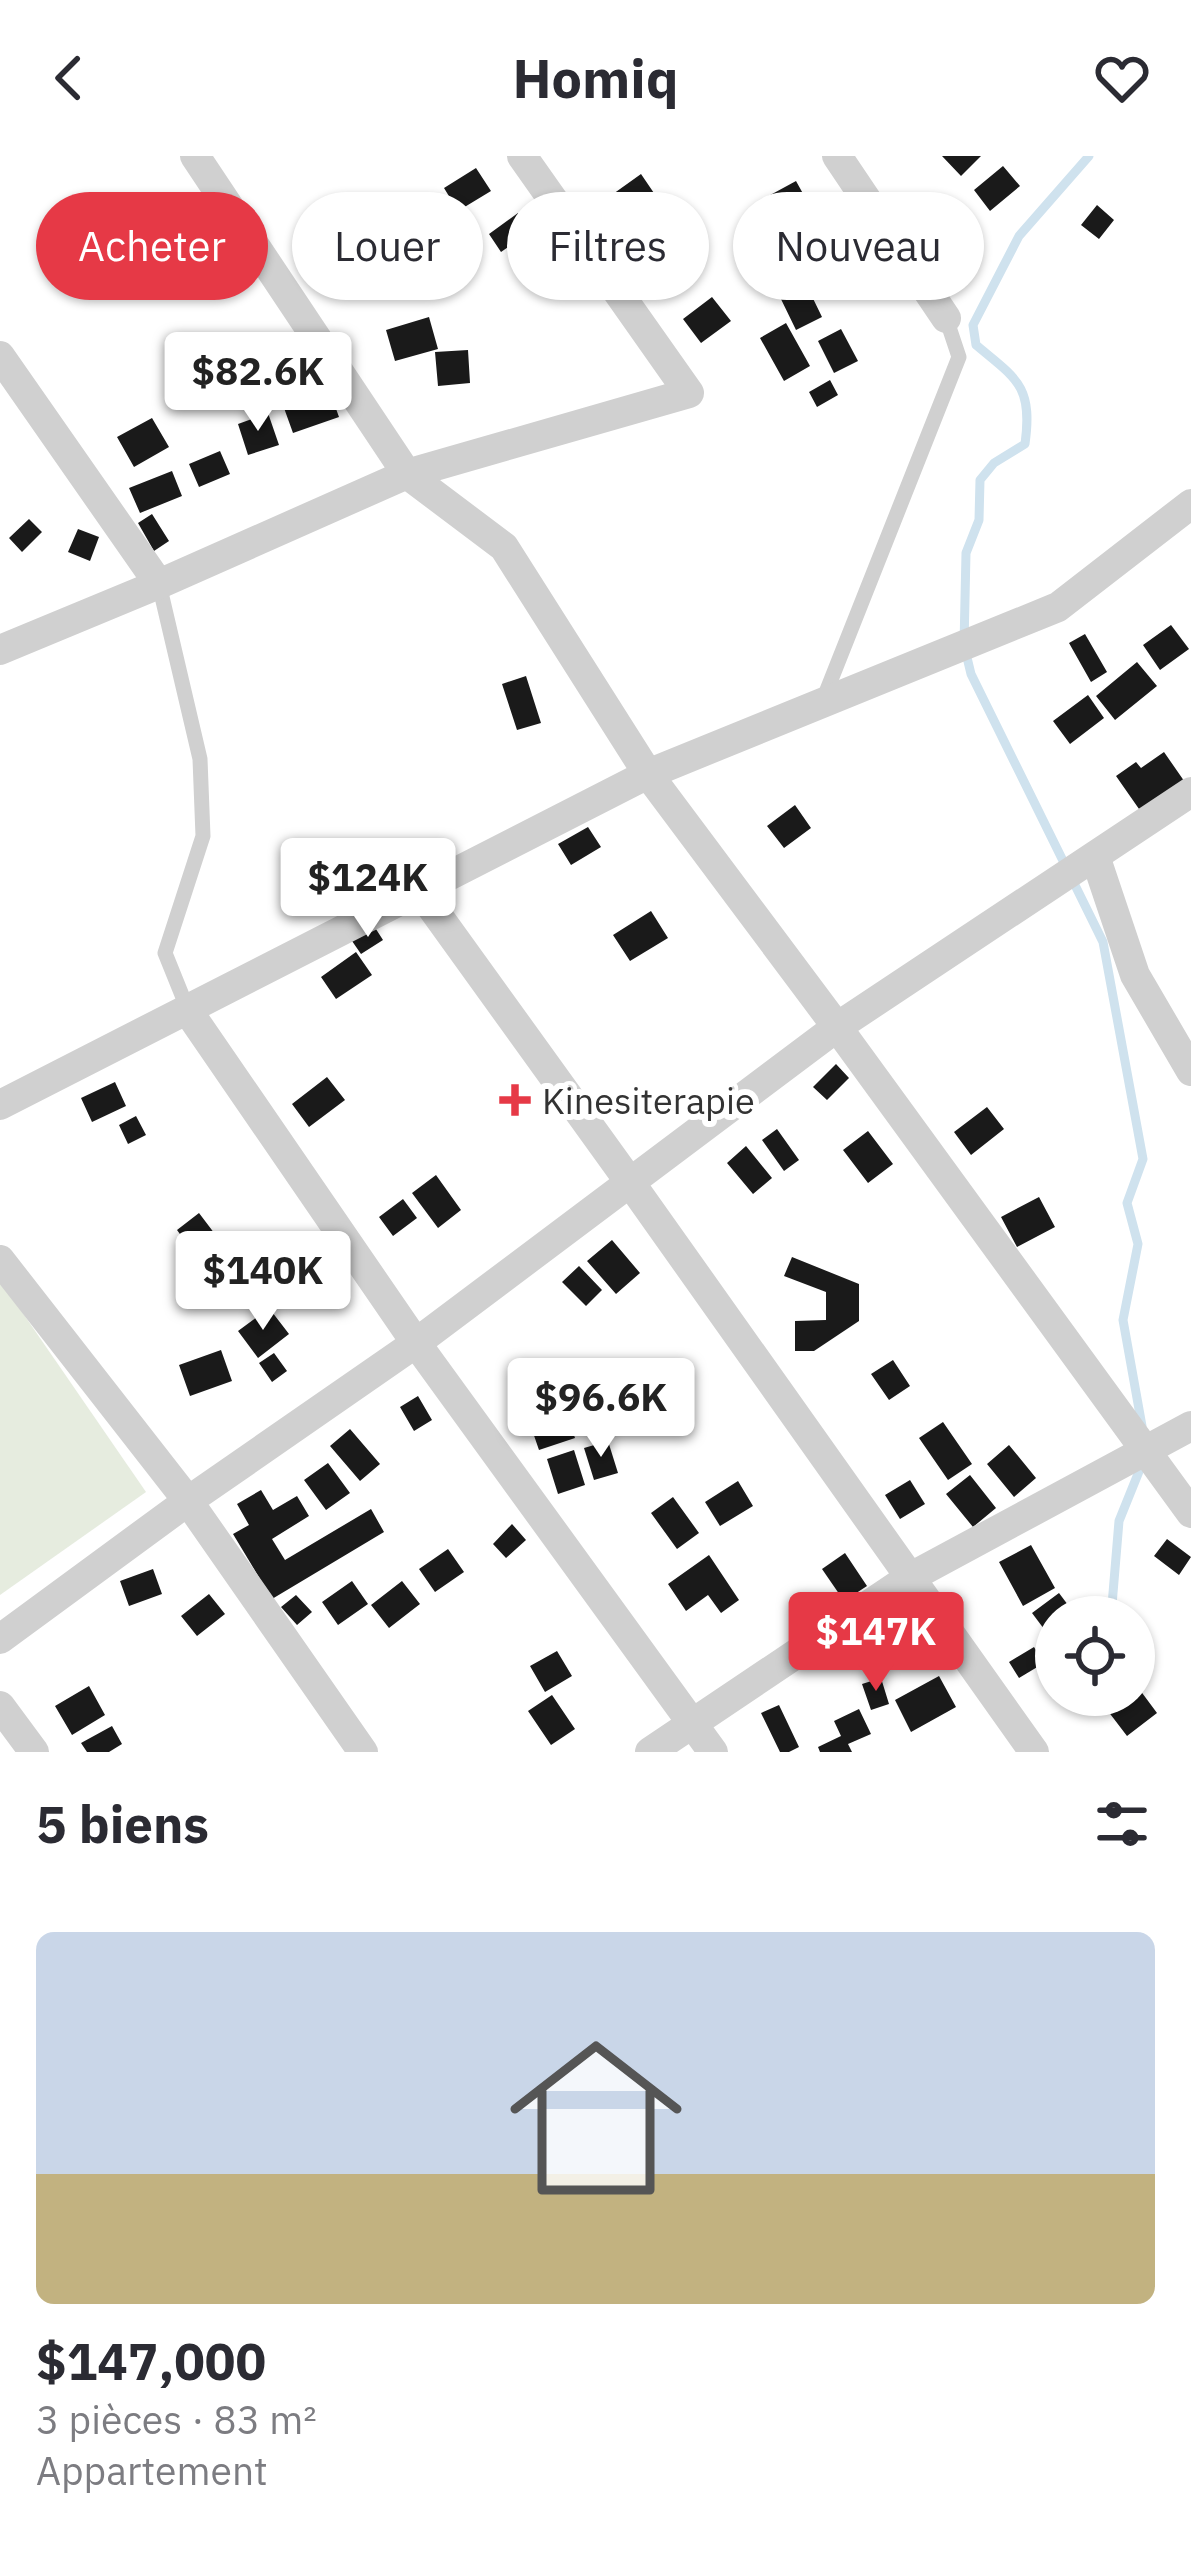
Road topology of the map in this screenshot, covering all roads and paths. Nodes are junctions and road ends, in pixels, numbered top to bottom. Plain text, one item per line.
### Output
1 (195, 156) edge
2 (522, 156) edge
3 (837, 156) edge
4 (946, 319) joint
5 (0, 356) edge
6 (407, 473) junction
7 (1191, 504) edge
8 (160, 584) junction
9 (0, 650) edge
10 (822, 703) junction
11 (648, 774) junction
12 (1191, 792) edge
13 (1078, 867) junction
14 (420, 891) junction
15 (188, 1011) junction
16 (837, 1028) junction
17 (1191, 1071) edge
18 (0, 1106) edge
19 (629, 1181) junction
20 (0, 1260) edge
21 (416, 1343) junction
22 (1191, 1426) edge
23 (1147, 1452) junction
24 (188, 1501) junction
25 (1191, 1513) edge
26 (909, 1578) junction
27 (0, 1639) edge
28 (0, 1706) edge
29 (692, 1723) junction
30 (34, 1752) edge
31 (363, 1752) edge
32 (650, 1752) edge
33 (713, 1752) edge
34 (1034, 1752) edge

1 - 6 street
2 - 6 street
3 - 4 street
4 - 10 lane
5 - 8 street
6 - 8 street
6 - 11 street
7 - 10 street
8 - 9 street
8 - 15 lane
10 - 11 street
11 - 14 street
11 - 16 street
12 - 13 street
13 - 16 street
13 - 17 street
14 - 15 street
14 - 19 street
15 - 18 street
15 - 21 street
16 - 19 street
16 - 23 street
19 - 21 street
19 - 26 street
20 - 24 street
21 - 24 street
21 - 29 street
22 - 23 street
23 - 25 street
23 - 26 street
24 - 27 street
24 - 31 street
26 - 29 street
26 - 34 street
28 - 30 street
29 - 32 street
29 - 33 street

